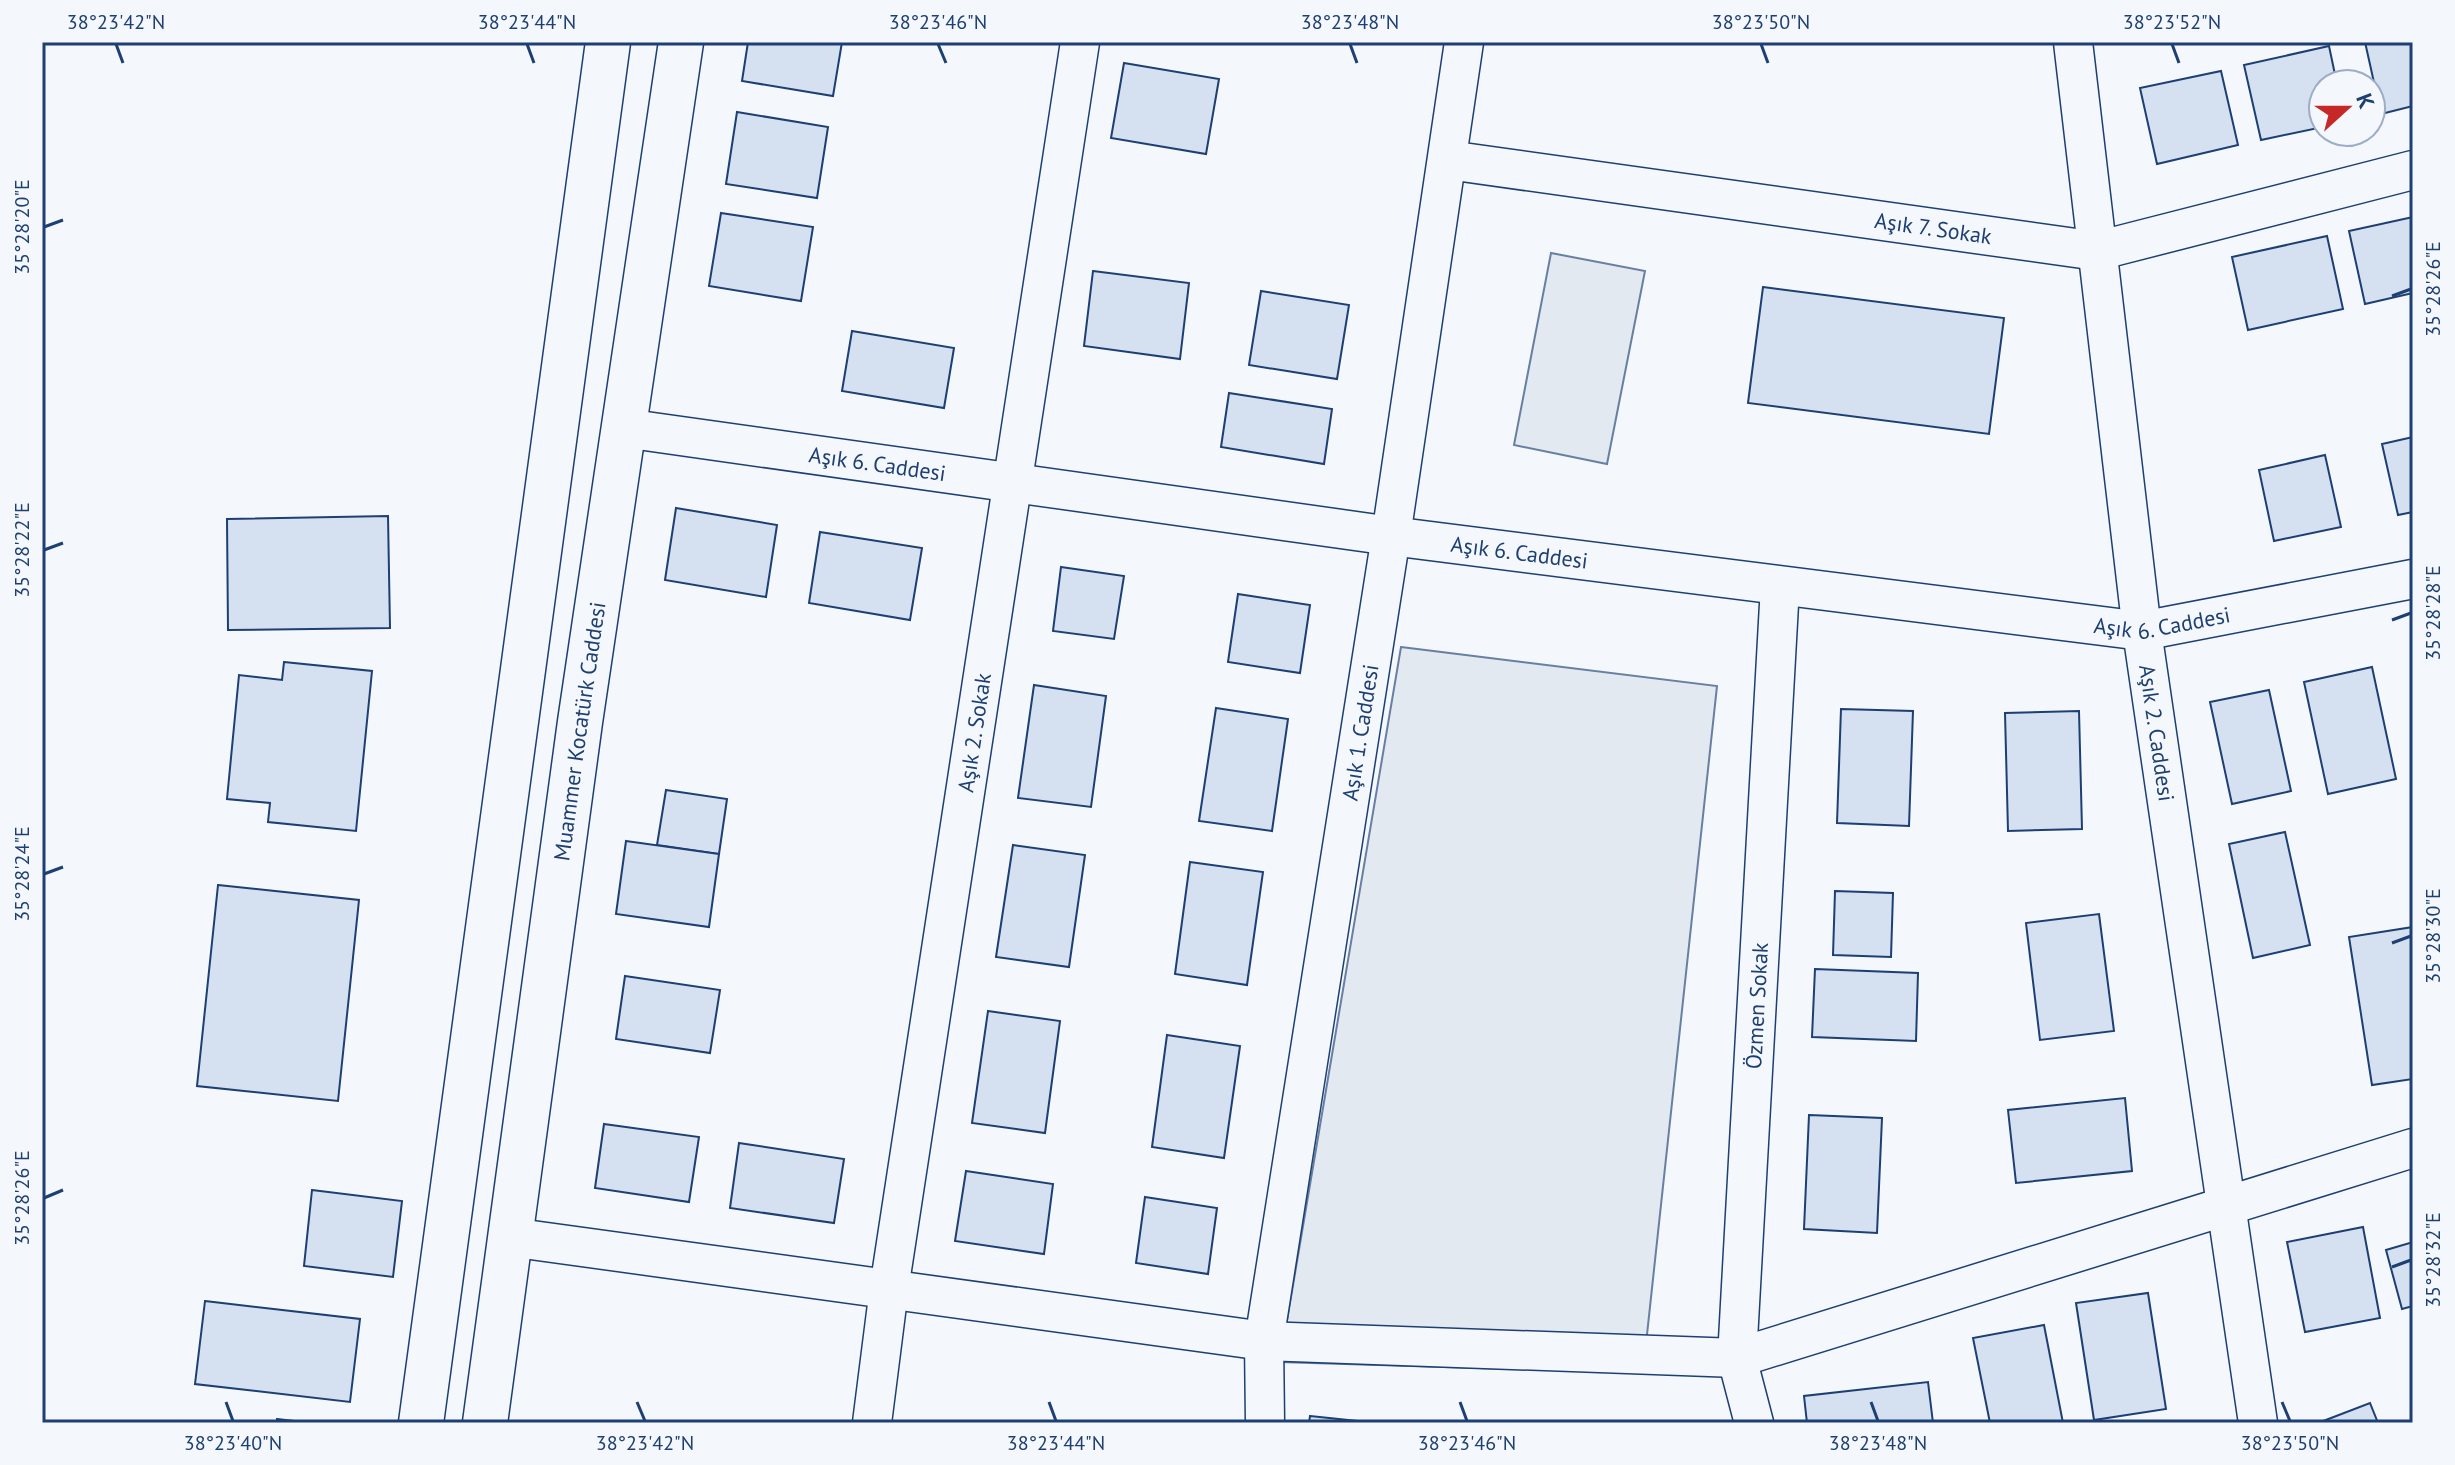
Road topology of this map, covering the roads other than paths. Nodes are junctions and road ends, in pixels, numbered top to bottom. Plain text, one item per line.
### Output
1 (608, 42) edge
2 (681, 42) edge
3 (1080, 42) edge
4 (1464, 42) edge
5 (2073, 42) edge
6 (1448, 160) junction
7 (2413, 170) edge
8 (2097, 251) junction
9 (624, 428) junction
10 (1013, 483) junction
11 (1391, 536) junction
12 (2413, 579) edge
13 (1780, 586) junction
14 (2142, 631) junction
15 (2413, 1148) edge
16 (2226, 1205) junction
17 (510, 1237) junction
18 (889, 1289) junction
19 (1264, 1341) junction
20 (1737, 1358) junction
21 (421, 1423) edge
22 (485, 1423) edge
23 (872, 1423) edge
24 (1265, 1423) edge
25 (1754, 1423) edge
26 (2258, 1423) edge

1 - 21 street
2 - 9 street, Muammer Kocatürk Caddesi
3 - 10 street, Aşık 2. Sokak
4 - 6 street, Aşık 1. Caddesi
5 - 8 street, Aşık 2. Caddesi
6 - 8 street, Aşık 7. Sokak
6 - 11 street, Aşık 1. Caddesi
7 - 8 street, Aşık 7. Sokak
8 - 14 street, Aşık 2. Caddesi
9 - 10 street, Aşık 6. Caddesi
9 - 17 street, Muammer Kocatürk Caddesi
10 - 11 street, Aşık 6. Caddesi
10 - 18 street, Aşık 2. Sokak
11 - 13 street, Aşık 6. Caddesi
11 - 19 street, Aşık 1. Caddesi
12 - 14 street, Aşık 6. Caddesi
13 - 14 street, Aşık 6. Caddesi
13 - 20 street, Özmen Sokak
14 - 16 street, Aşık 2. Caddesi
15 - 16 street
16 - 20 street
16 - 26 street, Aşık 2. Caddesi
17 - 18 street
17 - 22 street, Muammer Kocatürk Caddesi
18 - 19 street
18 - 23 street, Aşık 2. Sokak
19 - 20 street
19 - 24 street, Aşık 1. Caddesi
20 - 25 street, Özmen Sokak

